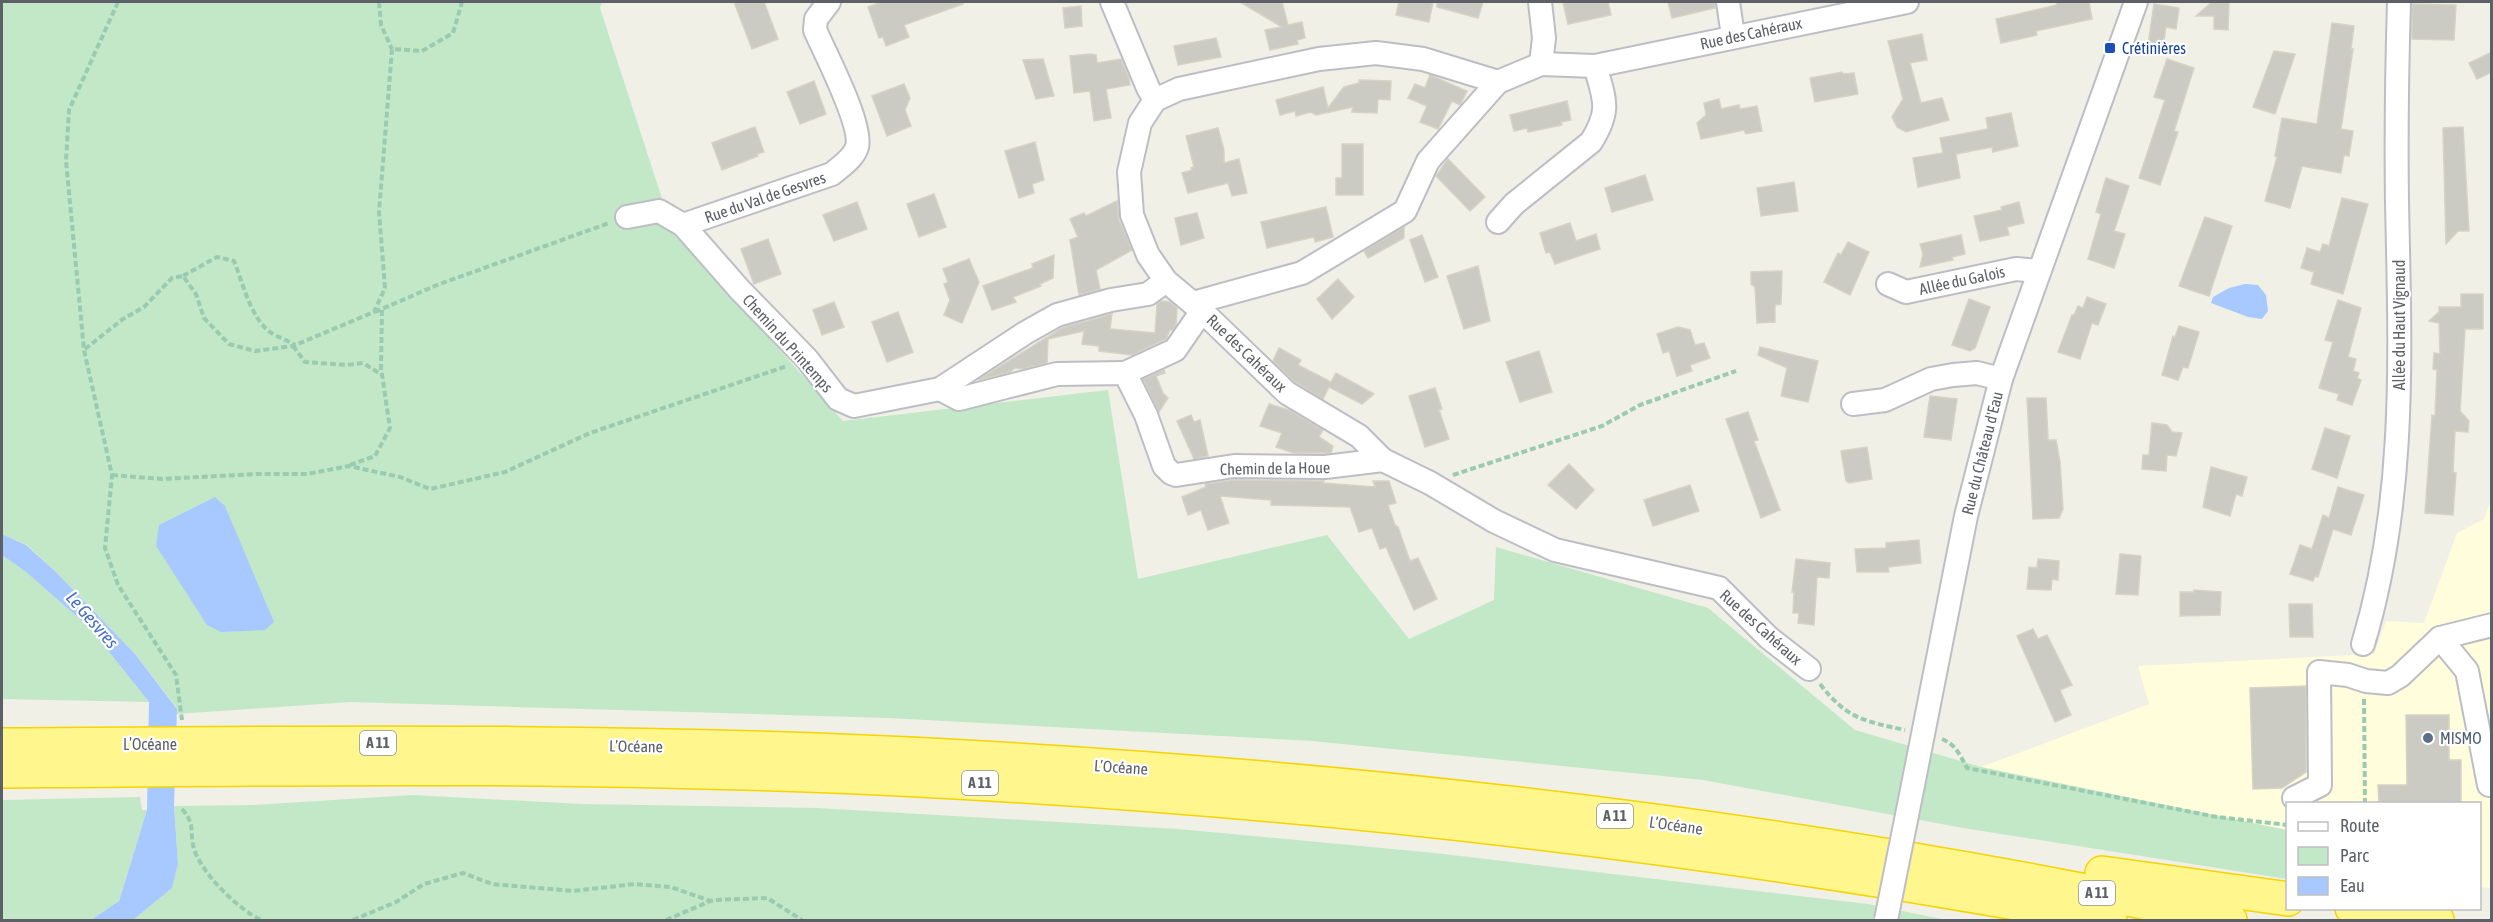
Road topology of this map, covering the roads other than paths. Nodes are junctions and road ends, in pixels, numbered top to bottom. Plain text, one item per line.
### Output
1 (829, 2) edge
2 (1112, 2) edge
3 (1539, 2) edge
4 (1728, 2) edge
5 (1907, 2) edge
6 (2136, 2) edge
7 (2399, 2) edge
8 (1733, 36) junction
9 (1541, 64) junction
10 (1596, 66) junction
11 (1498, 82) junction
12 (1155, 100) junction
13 (627, 217) road end
14 (1498, 222) dead end
15 (683, 225) junction
16 (2038, 271) junction
17 (1166, 281) junction
18 (1888, 284) dead end
19 (1197, 307) junction
20 (1125, 373) junction
21 (2001, 379) junction
22 (940, 389) junction
23 (1853, 404) dead end
24 (1383, 460) junction
25 (2492, 625) edge
26 (2440, 638) junction
27 (2363, 644) dead end
28 (1809, 669) road end
29 (2, 745) edge
30 (2, 771) edge
31 (2492, 785) edge
32 (2294, 798) dead end
33 (1964, 868) junction
34 (2286, 899) edge
35 (2359, 910) edge
36 (2092, 919) edge
37 (1886, 921) edge
38 (2230, 921) edge
39 (2437, 921) edge

1 - 15 street, Rue du Val de Gesvres
2 - 12 street
3 - 9 street
4 - 8 street
5 - 8 street, Rue des Cahéraux
6 - 16 street, Rue du Château d'Eau
7 - 27 street, Allée du Haut Vignaud
8 - 10 street, Rue des Cahéraux
9 - 10 street, Rue des Cahéraux
9 - 11 street, Rue des Cahéraux
10 - 14 street
11 - 12 street
11 - 19 street
12 - 17 street, Rue des Cahéraux
13 - 15 street, Chemin du Printemps
15 - 22 street, Chemin du Printemps
16 - 18 street, Allée du Galois
16 - 21 street, Rue du Château d'Eau
17 - 19 street, Rue des Cahéraux
17 - 22 street, Chemin du Printemps
19 - 20 street
19 - 24 street, Rue des Cahéraux
20 - 22 street
20 - 24 street, Chemin de la Houe
21 - 23 street
21 - 37 street, Rue du Château d'Eau, bridge
24 - 28 street, Rue des Cahéraux
25 - 26 street
26 - 31 street
26 - 32 street
29 - 33 highway, L’Océane / A 11
30 - 36 highway, L’Océane / A 11
33 - 34 highway
33 - 38 highway, L’Océane / A 11
35 - 39 highway

